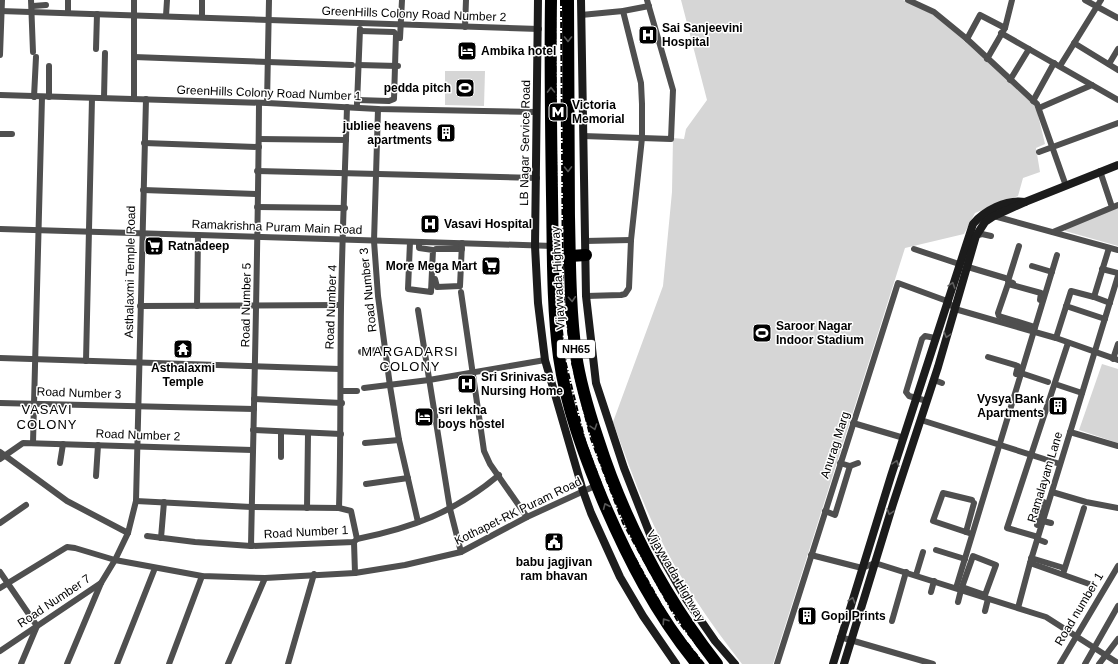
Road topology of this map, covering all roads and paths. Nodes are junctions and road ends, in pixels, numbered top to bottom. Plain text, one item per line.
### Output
1 (2, 0) edge
2 (68, 0) edge
3 (134, 0) edge
4 (167, 0) edge
5 (202, 0) edge
6 (269, 0) edge
7 (402, 0) edge
8 (466, 0) edge
9 (538, 0) edge
10 (551, 0) edge
11 (568, 0) edge
12 (581, 0) edge
13 (908, 0) edge
14 (1012, 0) edge
15 (1085, 0) edge
16 (655, 1) dead end
17 (648, 3) edge
18 (1099, 3) edge
19 (32, 6) edge
20 (1, 11) edge
21 (623, 11) junction
22 (68, 13) junction
23 (97, 14) junction
24 (134, 14) junction
25 (581, 15) junction
26 (166, 16) junction
27 (202, 17) junction
28 (1118, 18) edge
29 (268, 20) junction
30 (360, 23) junction
31 (400, 25) junction
32 (465, 27) junction
33 (539, 29) junction
34 (1003, 30) junction
35 (360, 31) junction
36 (967, 39) junction
37 (1074, 43) junction
38 (96, 49) dead end
39 (1028, 49) junction
40 (1118, 49) edge
41 (105, 53) dead end
42 (0, 55) edge
43 (134, 57) junction
44 (987, 59) junction
45 (268, 63) junction
46 (1057, 64) junction
47 (1109, 64) junction
48 (355, 65) junction
49 (49, 66) dead end
50 (396, 66) junction
51 (1118, 70) edge
52 (1010, 80) junction
53 (1092, 85) junction
54 (0, 95) edge
55 (34, 97) junction
56 (46, 98) junction
57 (92, 98) junction
58 (104, 98) junction
59 (134, 99) junction
60 (146, 99) junction
61 (357, 100) junction
62 (1118, 100) edge
63 (1033, 101) junction
64 (267, 103) junction
65 (259, 104) junction
66 (347, 107) junction
67 (357, 107) junction
68 (1039, 108) junction
69 (378, 109) junction
70 (396, 109) junction
71 (537, 112) junction
72 (1118, 123) edge
73 (0, 134) edge
74 (12, 134) dead end
75 (583, 136) junction
76 (642, 138) junction
77 (259, 139) junction
78 (346, 140) junction
79 (144, 142) junction
80 (1053, 146) junction
81 (259, 147) junction
82 (1039, 152) dead end
83 (1118, 165) edge
84 (257, 171) junction
85 (1100, 171) junction
86 (345, 174) junction
87 (376, 174) junction
88 (537, 178) junction
89 (1066, 186) junction
90 (143, 190) junction
91 (257, 194) junction
92 (1025, 202) junction
93 (1115, 206) edge
94 (257, 207) junction
95 (345, 208) junction
96 (994, 216) junction
97 (0, 229) edge
98 (38, 230) junction
99 (88, 232) junction
100 (1053, 232) junction
101 (142, 233) junction
102 (198, 235) junction
103 (973, 235) junction
104 (991, 236) dead end
105 (257, 237) junction
106 (344, 240) junction
107 (631, 240) junction
108 (374, 241) junction
109 (586, 241) junction
110 (410, 242) junction
111 (419, 242) junction
112 (436, 242) junction
113 (462, 246) junction
114 (535, 246) junction
115 (552, 246) junction
116 (1019, 246) dead end
117 (1109, 248) junction
118 (436, 249) junction
119 (914, 249) dead end
120 (1118, 250) edge
121 (586, 255) junction
122 (1057, 255) dead end
123 (570, 256) junction
124 (959, 264) junction
125 (1032, 266) dead end
126 (968, 267) junction
127 (1102, 269) junction
128 (1052, 272) junction
129 (1118, 275) edge
130 (1005, 278) dead end
131 (461, 292) dead end
132 (1045, 293) junction
133 (586, 296) junction
134 (1094, 297) junction
135 (947, 301) junction
136 (1110, 303) junction
137 (341, 305) junction
138 (140, 306) junction
139 (197, 306) junction
140 (256, 306) junction
141 (1066, 306) junction
142 (955, 309) junction
143 (418, 310) dead end
144 (1105, 319) junction
145 (1033, 328) junction
146 (936, 338) junction
147 (1056, 338) junction
148 (1068, 343) junction
149 (1118, 344) edge
150 (385, 349) junction
151 (361, 352) dead end
152 (1095, 352) junction
153 (988, 357) dead end
154 (0, 358) edge
155 (34, 360) junction
156 (545, 360) junction
157 (1116, 360) edge
158 (86, 361) junction
159 (139, 363) junction
160 (256, 366) junction
161 (340, 369) junction
162 (473, 373) junction
163 (1021, 373) junction
164 (429, 380) junction
165 (1048, 382) dead end
166 (1058, 385) dead end
167 (390, 386) junction
168 (1014, 387) junction
169 (364, 388) dead end
170 (341, 391) junction
171 (357, 391) dead end
172 (584, 392) junction
173 (1082, 393) junction
174 (568, 397) junction
175 (917, 398) junction
176 (254, 399) junction
177 (927, 401) junction
178 (0, 403) edge
179 (34, 403) junction
180 (342, 403) junction
181 (138, 406) junction
182 (588, 407) junction
183 (254, 409) junction
184 (571, 412) junction
185 (921, 420) junction
186 (853, 423) junction
187 (253, 430) junction
188 (281, 432) junction
189 (1070, 432) junction
190 (308, 434) junction
191 (341, 434) junction
192 (904, 438) junction
193 (399, 440) junction
194 (1068, 440) junction
195 (1075, 442) dead end
196 (33, 443) junction
197 (365, 443) dead end
198 (63, 444) junction
199 (98, 444) junction
200 (137, 445) junction
201 (999, 445) junction
202 (1118, 446) edge
203 (252, 450) junction
204 (1032, 455) junction
205 (1, 456) edge
206 (281, 457) dead end
207 (60, 463) dead end
208 (840, 463) junction
209 (858, 463) dead end
210 (1060, 464) junction
211 (850, 466) junction
212 (499, 475) junction
213 (96, 476) dead end
214 (891, 476) junction
215 (408, 478) junction
216 (901, 480) junction
217 (366, 484) dead end
218 (597, 485) junction
219 (583, 491) junction
220 (1052, 492) junction
221 (136, 501) junction
222 (164, 502) junction
223 (1044, 502) dead end
224 (973, 503) junction
225 (26, 505) dead end
226 (251, 507) junction
227 (307, 508) junction
228 (339, 508) junction
229 (1084, 508) dead end
230 (1118, 508) edge
231 (980, 509) junction
232 (450, 510) junction
233 (825, 511) junction
234 (1044, 511) junction
235 (527, 517) junction
236 (418, 522) junction
237 (1041, 522) junction
238 (0, 523) edge
239 (1051, 523) dead end
240 (128, 533) junction
241 (969, 533) junction
242 (147, 536) dead end
243 (161, 538) junction
244 (1036, 538) junction
245 (355, 540) junction
246 (1046, 542) dead end
247 (250, 546) junction
248 (936, 550) dead end
249 (462, 552) junction
250 (924, 552) dead end
251 (811, 554) junction
252 (965, 559) junction
253 (115, 560) junction
254 (1031, 561) junction
255 (875, 563) junction
256 (1118, 566) edge
257 (155, 568) junction
258 (862, 568) junction
259 (1063, 571) junction
260 (0, 572) edge
261 (906, 572) junction
262 (355, 573) junction
263 (314, 574) junction
264 (916, 575) junction
265 (202, 576) junction
266 (963, 576) junction
267 (265, 578) junction
268 (934, 581) junction
269 (8, 583) junction
270 (101, 583) junction
271 (1092, 585) dead end
272 (0, 588) edge
273 (959, 589) junction
274 (931, 592) dead end
275 (988, 599) junction
276 (958, 602) dead end
277 (1118, 606) edge
278 (1018, 608) junction
279 (985, 611) dead end
280 (892, 621) dead end
281 (36, 626) junction
282 (695, 636) junction
283 (1076, 636) junction
284 (840, 637) junction
285 (1118, 639) edge
286 (852, 641) junction
287 (681, 645) junction
288 (1094, 646) junction
289 (0, 651) edge
290 (1105, 655) junction
291 (1118, 663) edge
292 (21, 664) edge
293 (67, 664) edge
294 (118, 664) edge
295 (169, 664) edge
296 (228, 664) edge
297 (288, 664) edge
298 (676, 664) edge
299 (697, 664) edge
300 (717, 664) edge
301 (735, 664) edge
302 (777, 664) edge
303 (833, 664) edge
304 (844, 664) edge
305 (933, 664) edge
306 (1060, 664) edge
307 (1085, 664) edge
308 (1099, 664) edge

1 - 20 street
2 - 22 street
3 - 24 street
4 - 26 street
5 - 27 street
6 - 29 street
7 - 31 street
8 - 32 street
9 - 33 street, LB Nagar Service Road
10 - 11 highway
115 -> 10 highway, Vijaywada Highway / NH65
11 -> 123 highway, Vijaywada Highway / NH65
12 - 25 street
13 - 36 street
14 - 34 street
15 - 18 street
16 - 17 street
17 - 21 street
17 - 76 street
18 - 28 street
18 - 37 street
19 - 20 street, GreenHills Colony Road Number 2
19 - 22 street, GreenHills Colony Road Number 2
19 - 55 street
20 - 42 street
21 - 25 street
21 - 76 street
22 - 23 street, GreenHills Colony Road Number 2
23 - 24 street, GreenHills Colony Road Number 2
23 - 38 street
24 - 26 street, GreenHills Colony Road Number 2
24 - 43 street
25 - 75 street
26 - 27 street, GreenHills Colony Road Number 2
27 - 29 street, GreenHills Colony Road Number 2
29 - 30 street, GreenHills Colony Road Number 2
29 - 45 street
30 - 31 street, GreenHills Colony Road Number 2
30 - 35 street
31 - 32 street, GreenHills Colony Road Number 2
31 - 50 street
32 - 33 street, GreenHills Colony Road Number 2
33 - 71 street, LB Nagar Service Road
34 - 36 street
34 - 39 street
34 - 44 street
35 - 48 street
35 - 50 street
36 - 44 street
37 - 46 street
37 - 47 street
39 - 46 street
39 - 52 street
40 - 47 street
41 - 58 street
43 - 45 street
43 - 59 street
44 - 52 street
45 - 48 street
45 - 64 street
46 - 53 street
46 - 63 street
47 - 51 street
48 - 50 street
48 - 61 street
49 - 56 street
50 - 61 street
50 - 70 street
52 - 63 street
53 - 62 street
53 - 68 street
54 - 55 street, GreenHills Colony Road Number 1
55 - 56 street, GreenHills Colony Road Number 1
56 - 57 street, GreenHills Colony Road Number 1
56 - 98 street
57 - 58 street, GreenHills Colony Road Number 1
57 - 99 street
58 - 59 street, GreenHills Colony Road Number 1
59 - 60 street, GreenHills Colony Road Number 1
60 - 65 street, GreenHills Colony Road Number 1
60 - 79 street, Asthalaxmi Temple Road
61 - 67 street
63 - 68 street
64 - 65 street, GreenHills Colony Road Number 1
64 - 66 street, GreenHills Colony Road Number 1
65 - 77 street, Road Number 5
66 - 67 street, GreenHills Colony Road Number 1
66 - 78 street, Road Number 4
67 - 69 street, GreenHills Colony Road Number 1
68 - 80 street
69 - 70 street, GreenHills Colony Road Number 1
69 - 87 street, Road Number 3
70 - 71 street, GreenHills Colony Road Number 1
71 - 88 street, LB Nagar Service Road
72 - 80 street
73 - 74 street
75 - 76 street
75 - 109 street
76 - 107 street
77 - 78 street
77 - 81 street, Road Number 5
78 - 86 street, Road Number 4
79 - 81 street
79 - 90 street, Asthalaxmi Temple Road
80 - 82 street
80 - 89 street
81 - 84 street, Road Number 5
83 - 85 street
84 - 86 street
84 - 91 street, Road Number 5
85 - 89 street
85 - 93 street
86 - 87 street
86 - 95 street, Road Number 4
87 - 88 street
87 - 108 street, Road Number 3
88 - 114 street, LB Nagar Service Road
89 - 92 street
90 - 91 street
90 - 101 street, Asthalaxmi Temple Road
91 - 94 street, Road Number 5
92 - 96 street
92 - 103 street
93 - 100 street
94 - 95 street
94 - 105 street, Road Number 5
95 - 106 street, Road Number 4
96 - 100 street
96 - 103 street
97 - 98 street, Ramakrishna Puram Main Road
98 - 99 street, Ramakrishna Puram Main Road
98 - 155 street
99 - 101 street, Ramakrishna Puram Main Road
99 - 158 street
100 - 117 street
101 - 102 street, Ramakrishna Puram Main Road
101 - 138 street, Asthalaxmi Temple Road
102 - 105 street, Ramakrishna Puram Main Road
102 - 139 street
103 - 104 street
103 - 124 street
103 - 126 street
105 - 106 street, Ramakrishna Puram Main Road
105 - 140 street, Road Number 5
106 - 108 street, Ramakrishna Puram Main Road
106 - 137 street, Road Number 4
107 - 109 street
107 - 133 street
108 - 110 street, Ramakrishna Puram Main Road
108 - 150 street, Road Number 3
109 - 121 street
110 - 111 street, Ramakrishna Puram Main Road
110 - 111 street
111 - 112 street, Ramakrishna Puram Main Road
112 - 113 street, Ramakrishna Puram Main Road
112 - 118 street
113 - 114 street, Ramakrishna Puram Main Road
113 - 118 street
113 - 118 street
114 - 115 street, Ramakrishna Puram Main Road
114 - 156 street, LB Nagar Service Road
115 - 174 highway, Vijaywada Highway / NH65
116 - 132 street
117 - 120 street
117 - 127 street
119 - 124 street
121 - 123 highway
121 - 133 street
122 - 128 street
123 -> 172 highway, Vijaywada Highway / NH65
135 -> 124 street
125 - 128 street
126 - 130 street
126 - 142 street
127 - 129 street
127 - 134 street
128 - 132 street
129 - 136 street, Ramalayam Lane
131 - 162 street
132 - 145 street
133 - 301 street
134 - 136 street
134 - 141 street
135 - 142 street
135 - 146 street
135 - 186 street, Anurag Marg
136 - 144 street, Ramalayam Lane
137 - 140 street
137 - 161 street, Road Number 4
138 - 139 street
138 - 159 street, Asthalaxmi Temple Road
139 - 140 street
140 - 160 street, Road Number 5
141 - 144 street
141 - 147 street
142 - 145 street
142 -> 177 street
143 - 164 street
144 - 152 street, Ramalayam Lane
145 - 145 street
145 - 147 street
145 - 163 street
146 - 175 street
146 - 175 street
147 - 148 street
148 - 152 street
148 - 204 street
149 - 157 street
150 - 151 street
150 - 167 street, Road Number 3
152 - 157 street
152 - 173 street, Ramalayam Lane
153 - 168 street
154 - 155 street
155 - 158 street
155 - 179 street
156 - 162 street
156 - 219 street, LB Nagar Service Road
158 - 159 street
159 - 160 street
159 - 181 street, Asthalaxmi Temple Road
160 - 161 street
160 - 176 street, Road Number 5
161 - 170 street, Road Number 4
162 - 164 street
162 - 212 street
163 - 165 street
163 - 168 street
164 - 167 street
164 - 232 street
166 - 173 street
167 - 169 street
167 - 193 street, Road Number 3
168 - 201 street
170 - 171 street
170 - 180 street, Road Number 4
172 - 174 highway
172 - 182 highway, Vijaywada Highway / NH65
173 - 189 street, Ramalayam Lane
174 - 184 highway, Vijaywada Highway / NH65
175 - 177 street
175 - 192 street
176 - 180 street
176 - 183 street, Road Number 5
177 - 185 street
178 - 179 street, Road Number 3
179 - 181 street, Road Number 3
179 - 196 street
180 - 191 street, Road Number 4
181 - 183 street, Road Number 3
181 - 200 street, Asthalaxmi Temple Road
182 - 184 highway
182 -> 282 highway, Vijaywada Highway / NH65
183 - 187 street, Road Number 5
184 - 218 highway, Vijaywada Highway / NH65
185 - 201 street
185 - 216 street
186 - 192 street
186 - 208 street, Anurag Marg
187 - 188 street
187 - 203 street, Road Number 5
188 - 190 street
188 - 206 street
189 - 194 street, Ramalayam Lane
189 - 202 street
190 - 191 street
190 - 227 street
191 - 228 street, Road Number 4
214 -> 192 street
193 - 197 street
193 - 215 street, Road Number 3
194 - 195 street
194 - 210 street, Ramalayam Lane
196 - 198 street, Road Number 2
196 - 205 street, Road Number 2
198 - 199 street, Road Number 2
198 - 207 street
199 - 200 street, Road Number 2
199 - 213 street
200 - 203 street, Road Number 2
200 - 221 street, Asthalaxmi Temple Road
201 - 204 street
201 - 231 street
203 - 226 street, Road Number 5
204 - 210 street
204 - 244 street
205 - 240 street
208 - 211 street
208 - 233 street, Anurag Marg
209 - 211 street
210 - 220 street, Ramalayam Lane
211 - 233 street
212 - 232 street, Road Number 1
212 - 235 street
214 - 216 street
214 - 258 street
215 - 217 street
215 - 236 street, Road Number 3
216 -> 255 street
218 - 219 street, Kothapet-RK Puram Road
287 -> 218 highway, Vijaywada Highway / NH65
219 - 235 street, Kothapet-RK Puram Road
219 - 298 street, LB Nagar Service Road
220 - 230 street
220 - 234 street, Ramalayam Lane
221 - 222 street
221 - 240 street, Asthalaxmi Temple Road
222 - 226 street
222 - 243 street
223 - 234 street
224 - 231 street
224 - 241 street
224 - 241 street
225 - 238 street
226 - 227 street
226 - 247 street, Road Number 5
227 - 228 street
228 - 245 street
229 - 259 street
231 - 241 street
232 - 236 street, Road Number 1
232 - 249 street
233 - 251 street, Anurag Marg
234 - 237 street, Ramalayam Lane
235 - 249 street, Kothapet-RK Puram Road
236 - 245 street, Road Number 1
237 - 239 street
237 - 244 street, Ramalayam Lane
240 - 253 street, Asthalaxmi Temple Road
241 - 252 street
242 - 243 street, Road Number 1
243 - 247 street, Road Number 1
244 - 246 street
244 - 254 street, Ramalayam Lane
245 - 247 street, Road Number 1
245 - 262 street
248 - 252 street
249 - 262 street, Kothapet-RK Puram Road
250 - 264 street
251 - 258 street
251 - 302 street, Anurag Marg
252 - 266 street
253 - 257 street, Kothapet-RK Puram Road
253 - 269 street, Kothapet-RK Puram Road
253 - 270 street, Asthalaxmi Temple Road
254 - 259 street
254 - 278 street, Ramalayam Lane
255 - 258 street
255 - 261 street
255 - 286 street
256 - 283 street, Road number 1
257 - 265 street, Kothapet-RK Puram Road
257 - 294 street
284 -> 258 street
259 - 271 street
260 - 269 street
261 - 264 street
261 - 280 street
262 - 263 street, Kothapet-RK Puram Road
263 - 267 street, Kothapet-RK Puram Road
263 - 297 street
264 - 268 street
265 - 267 street, Kothapet-RK Puram Road
265 - 295 street
266 - 266 street
266 - 273 street
267 - 296 street
268 - 273 street
268 - 274 street
269 - 272 street, Kothapet-RK Puram Road
269 - 281 street
270 - 281 street, Road Number 7
270 - 293 street, Asthalaxmi Temple Road
273 - 275 street
273 - 276 street
275 - 278 street
275 - 279 street
277 - 288 street
278 - 283 street
281 - 289 street, Road Number 7
281 - 292 street
282 - 287 highway
282 - 300 highway, Vijaywada Highway / NH65
283 - 288 street
283 - 306 street, Road number 1
284 - 286 street
284 - 303 street
285 - 290 street
286 - 304 street
286 - 305 street
287 - 299 highway, Vijaywada Highway / NH65
288 - 290 street
288 - 307 street
290 - 291 street
290 - 308 street

